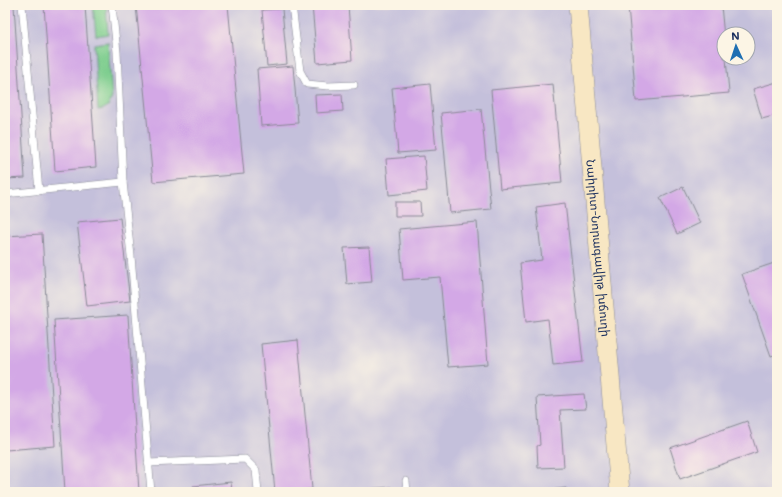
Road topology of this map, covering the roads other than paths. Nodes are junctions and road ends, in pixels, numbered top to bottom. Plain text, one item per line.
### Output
1 (22, 5) edge
2 (112, 5) edge
3 (292, 5) edge
4 (578, 5) edge
5 (354, 85) dead end
6 (123, 182) junction
7 (39, 191) junction
8 (5, 194) edge
9 (148, 463) junction
10 (406, 481) dead end
11 (151, 492) edge
12 (258, 492) edge
13 (407, 492) edge
14 (620, 492) edge

1 - 7 lane
2 - 6 lane
3 - 5 lane
4 - 14 street, Նաիրիտ-Նորագավիթ խճուղի
6 - 7 lane
6 - 9 lane
7 - 8 lane
9 - 11 lane
9 - 12 lane
10 - 13 lane

